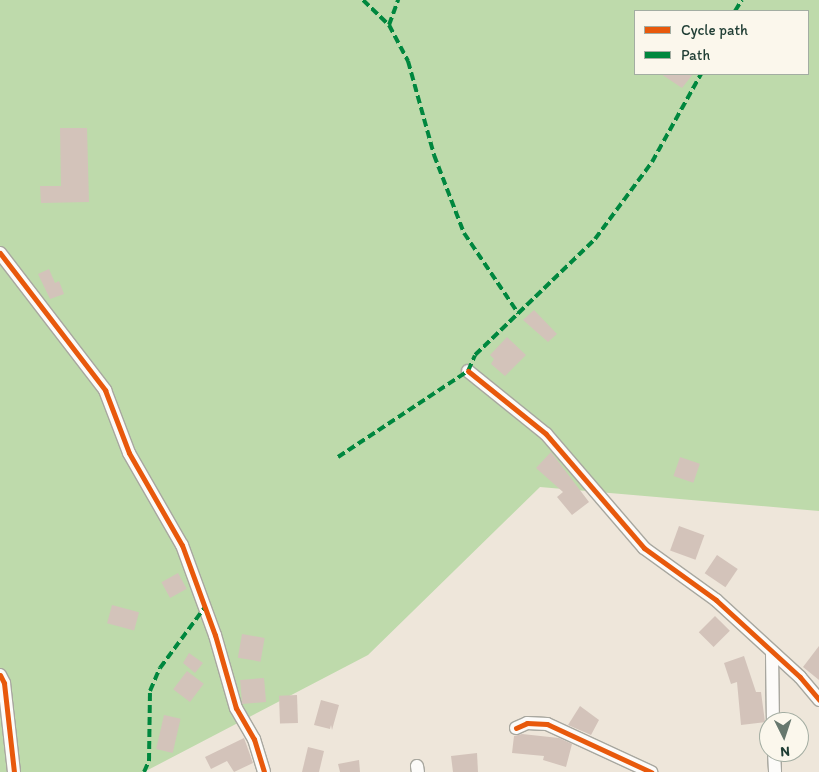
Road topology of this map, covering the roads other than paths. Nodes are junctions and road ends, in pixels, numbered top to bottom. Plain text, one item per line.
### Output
1 (0, 253) edge
2 (468, 371) dead end
3 (772, 653) junction
4 (0, 675) edge
5 (819, 700) edge
6 (773, 712) edge
7 (516, 728) dead end
8 (14, 772) edge
9 (264, 772) edge
10 (651, 772) edge

1 - 9 street
2 - 3 street
3 - 5 street
3 - 6 street
4 - 8 street
7 - 10 street

